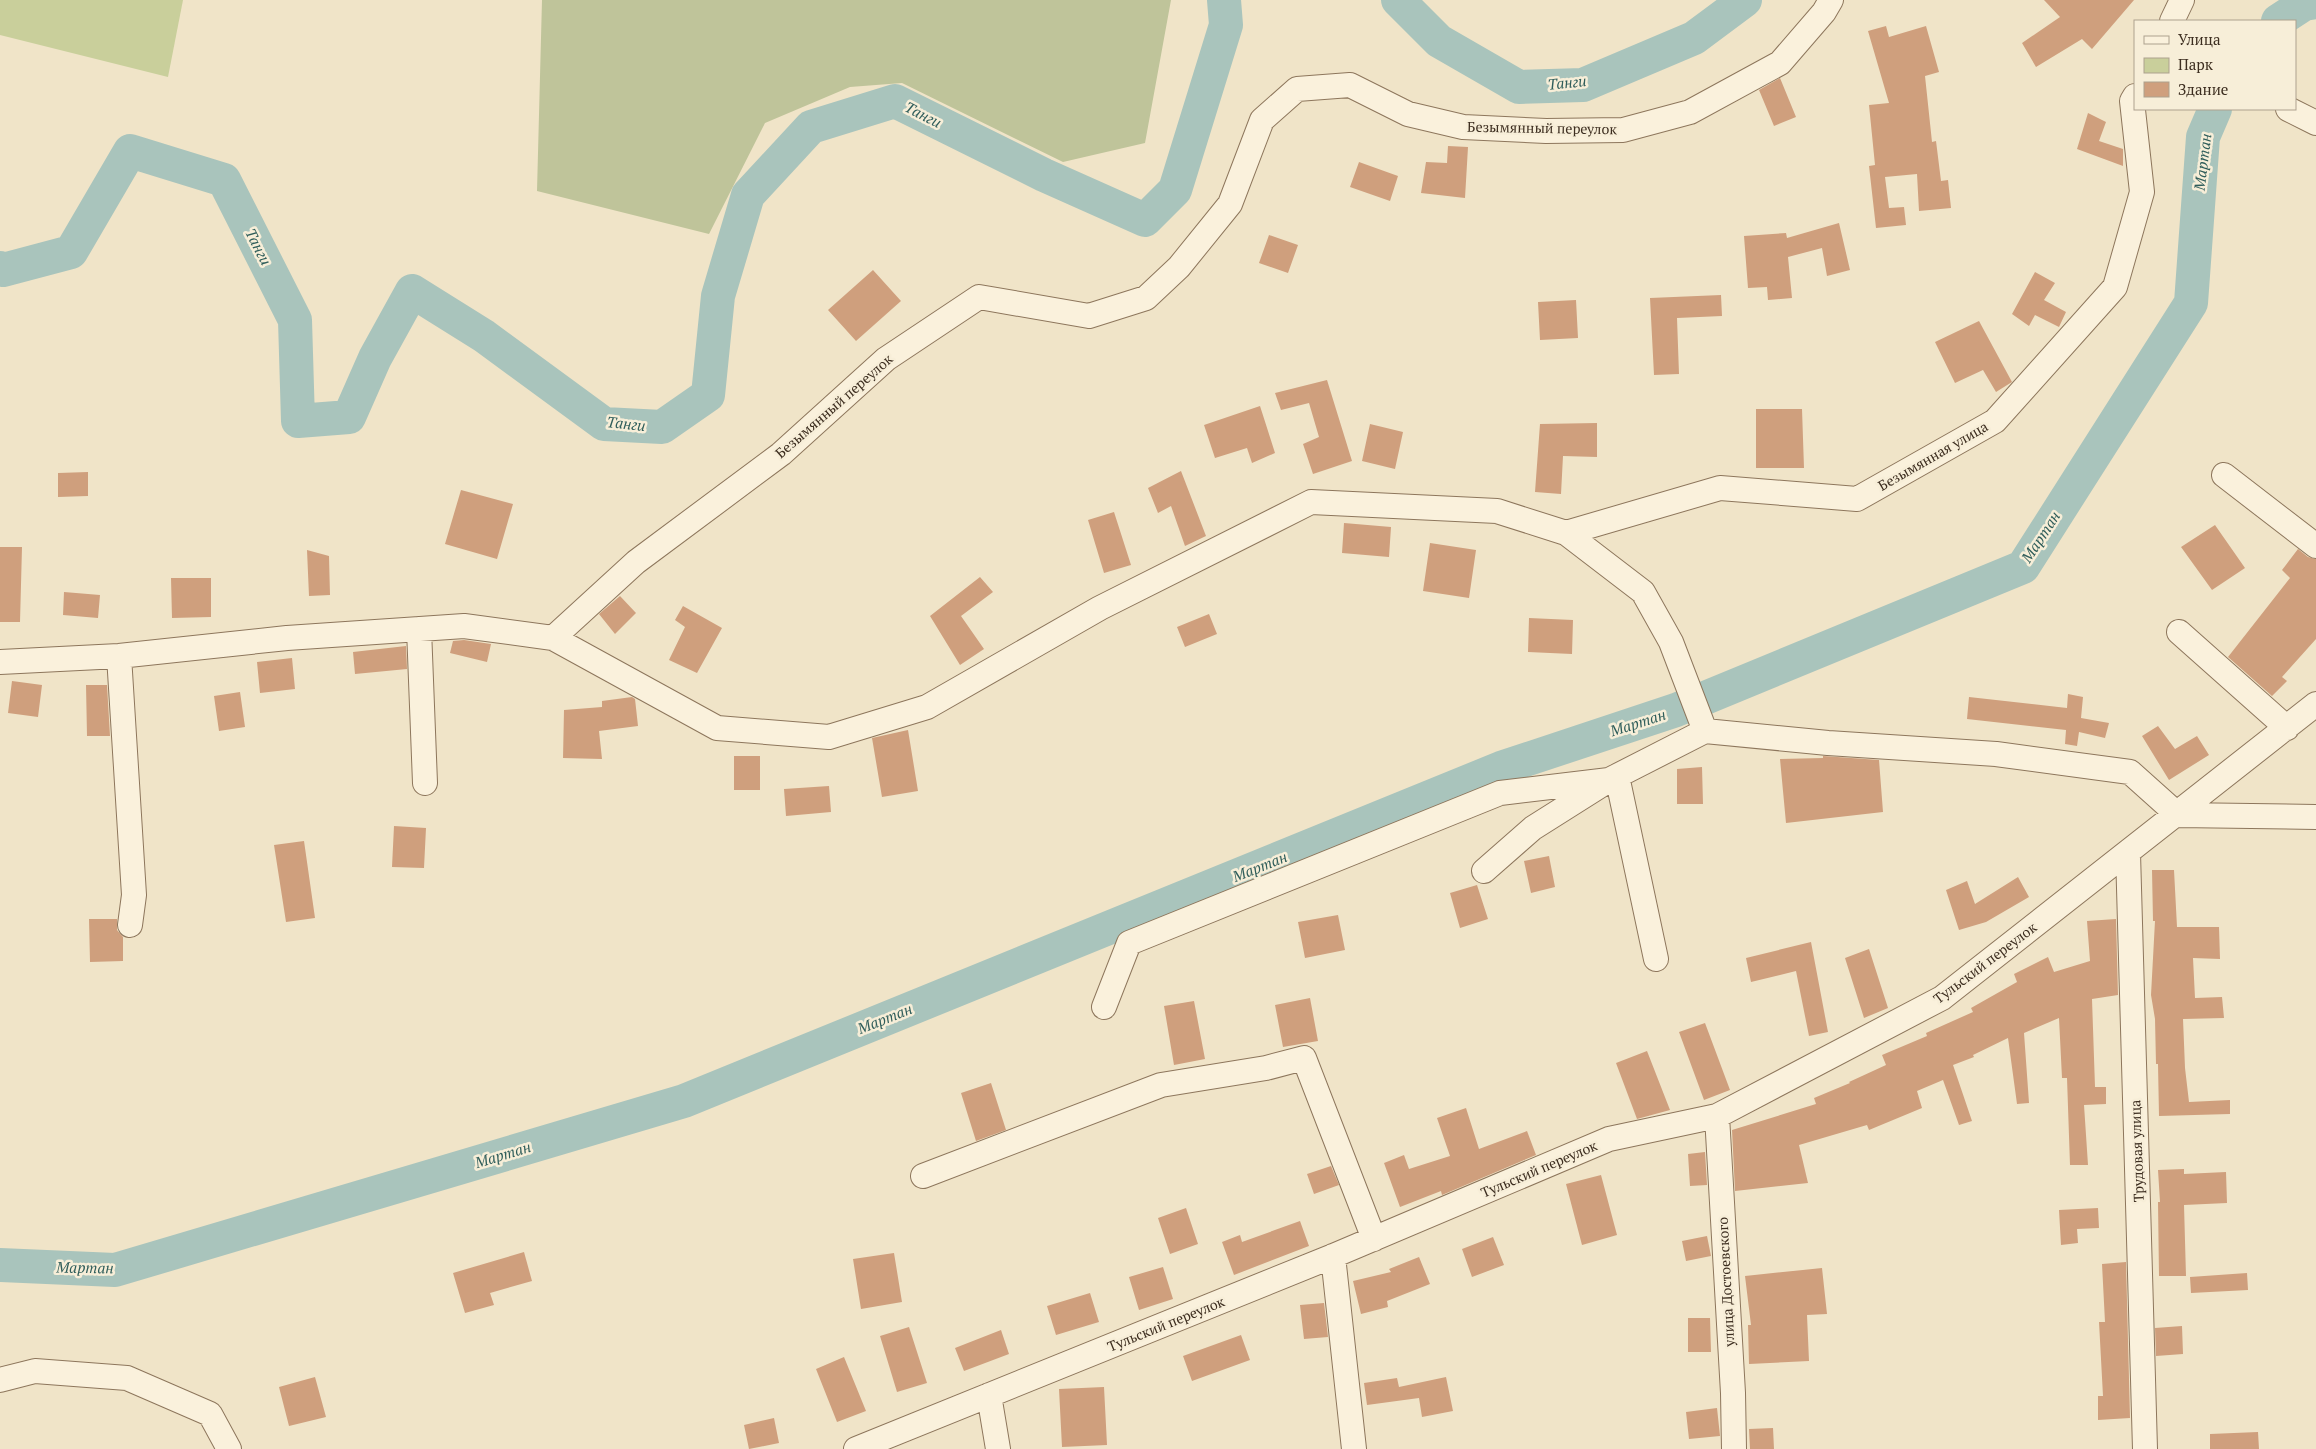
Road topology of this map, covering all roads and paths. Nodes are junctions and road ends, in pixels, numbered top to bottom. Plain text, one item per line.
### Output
1 (1831, 0) edge
2 (2182, 0) edge
3 (2172, 20) edge
4 (2134, 98) edge
5 (2290, 110) edge
6 (2316, 123) edge
7 (2224, 475) dead end
8 (1566, 533) junction
9 (2316, 546) edge
10 (419, 629) junction
11 (2179, 632) dead end
12 (553, 638) junction
13 (119, 656) junction
14 (0, 662) edge
15 (2316, 704) edge
16 (2287, 728) junction
17 (1705, 731) junction
18 (1613, 778) junction
19 (425, 783) dead end
20 (2178, 815) junction
21 (2316, 817) edge
22 (2128, 853) junction
23 (1484, 870) dead end
24 (130, 925) dead end
25 (1656, 959) dead end
26 (1104, 1007) dead end
27 (1716, 1116) junction
28 (923, 1176) dead end
29 (1374, 1239) junction
30 (1333, 1256) junction
31 (0, 1380) edge
32 (989, 1396) junction
33 (229, 1449) edge
34 (856, 1449) edge
35 (998, 1449) edge
36 (1354, 1449) edge
37 (1734, 1449) edge
38 (2145, 1449) edge

1 - 12 street, Безымянный переулок
2 - 3 street
4 - 8 street, Безымянная улица
5 - 6 street
7 - 9 street
8 - 12 street
8 - 17 street
10 - 12 street
10 - 13 street
10 - 19 street
11 - 16 street
13 - 14 street
13 - 24 street
15 - 16 street, Тульский переулок
16 - 20 street, Тульский переулок
17 - 18 street
17 - 20 street
18 - 23 street
18 - 25 street
18 - 26 street
20 - 21 street
20 - 22 street, Тульский переулок
22 - 27 street, Тульский переулок
22 - 38 street, Трудовая улица
27 - 29 street, Тульский переулок
27 - 37 street, улица Достоевского
28 - 29 street
29 - 30 street, Тульский переулок
30 - 32 street, Тульский переулок
30 - 36 street
31 - 33 street
32 - 34 street, Тульский переулок
32 - 35 street

